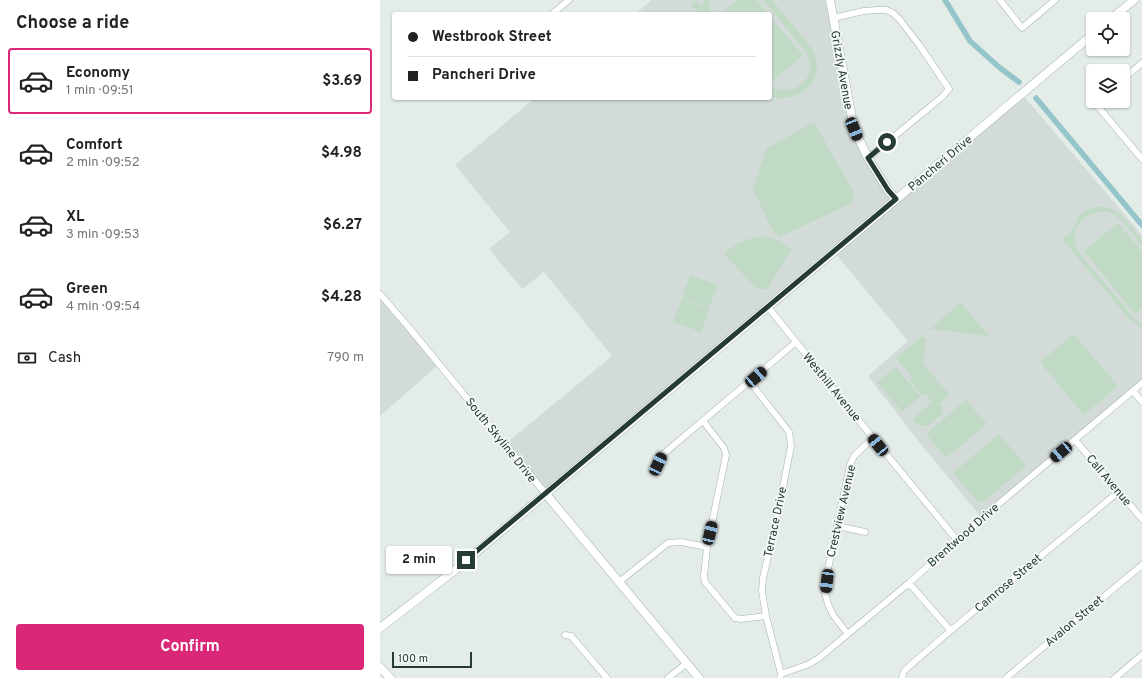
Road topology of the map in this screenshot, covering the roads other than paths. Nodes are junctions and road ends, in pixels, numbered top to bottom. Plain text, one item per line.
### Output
1 (569, 0) edge
2 (830, 0) edge
3 (1000, 0) edge
4 (1055, 0) edge
5 (1134, 0) edge
6 (554, 12) edge
7 (1119, 12) edge
8 (833, 18) junction
9 (1086, 40) edge
10 (1142, 63) edge
11 (1130, 73) edge
12 (1100, 108) edge
13 (868, 158) junction
14 (1142, 160) edge
15 (896, 199) junction
16 (380, 294) edge
17 (768, 307) junction
18 (796, 342) junction
19 (750, 382) junction
20 (1142, 383) edge
21 (1133, 391) junction
22 (1142, 402) edge
23 (703, 421) junction
24 (873, 438) junction
25 (1075, 440) junction
26 (658, 464) dead end
27 (1118, 492) junction
28 (545, 493) junction
29 (1142, 519) edge
30 (837, 526) junction
31 (865, 532) dead end
32 (957, 540) junction
33 (708, 547) junction
34 (1142, 565) edge
35 (619, 582) junction
36 (909, 583) junction
37 (766, 616) junction
38 (380, 628) edge
39 (950, 630) junction
40 (565, 634) dead end
41 (847, 634) junction
42 (1142, 656) edge
43 (686, 663) junction
44 (380, 666) edge
45 (781, 676) edge
46 (604, 677) edge
47 (390, 678) edge
48 (668, 678) edge
49 (699, 678) edge
50 (902, 678) edge
51 (1006, 678) edge
52 (1115, 678) edge

1 - 6 street
2 - 8 street, Grizzly Avenue
3 - 4 street
5 - 7 street
8 - 13 street, Grizzly Avenue
8 - 13 street
9 - 15 street, Pancheri Drive
10 - 11 street
12 - 14 street
13 - 15 street, Grizzly Avenue
15 - 17 street, Pancheri Drive
16 - 28 street, South Skyline Drive
17 - 18 street, Westhill Avenue
17 - 28 street, Pancheri Drive
18 - 19 street
18 - 24 street, Westhill Avenue
19 - 23 street
19 - 37 street, Terrace Drive
20 - 21 street, Brentwood Drive
21 - 22 street
21 - 25 street, Brentwood Drive
23 - 26 street
23 - 33 street
24 - 30 street, Crestview Avenue
24 - 32 street, Westhill Avenue
25 - 27 street, Call Avenue
25 - 32 street, Brentwood Drive
27 - 29 street, Call Avenue
27 - 39 street, Camrose Street
28 - 35 street, South Skyline Drive
28 - 38 street, Pancheri Drive
30 - 31 street
30 - 41 street, Crestview Avenue
32 - 36 street, Brentwood Drive
33 - 35 street
33 - 37 street
34 - 51 street, Avalon Street
35 - 43 street, South Skyline Drive
36 - 39 street
36 - 41 street, Brentwood Drive
37 - 45 street, Terrace Drive
39 - 50 street, Camrose Street
40 - 46 street
41 - 45 street, Brentwood Drive
42 - 52 street
43 - 48 street
43 - 49 street, South Skyline Drive
44 - 47 street

